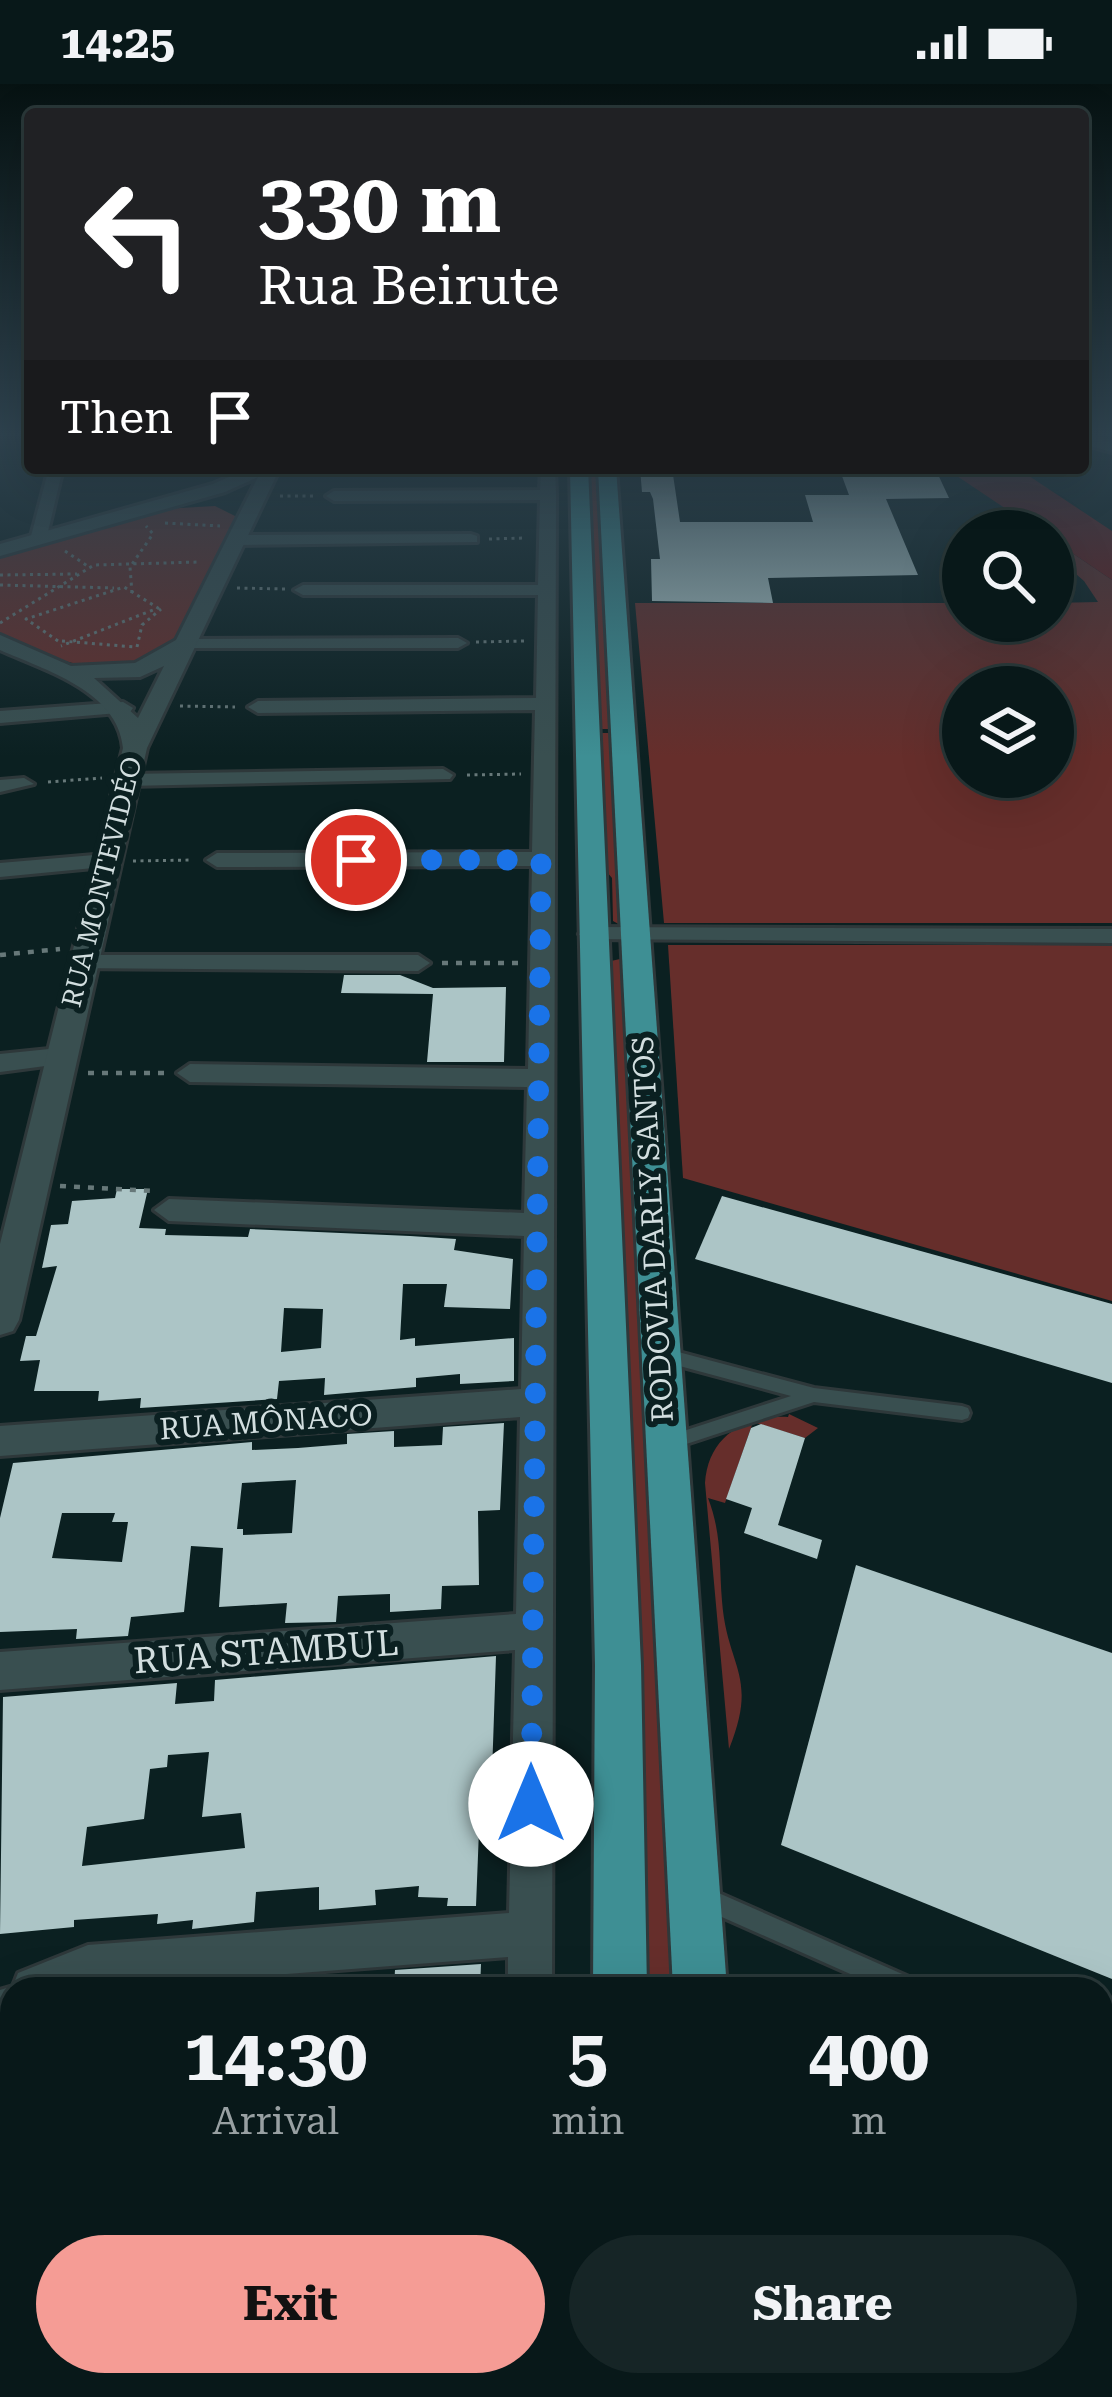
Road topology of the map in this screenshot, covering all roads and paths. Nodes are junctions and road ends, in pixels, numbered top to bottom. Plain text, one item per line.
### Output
1 (35, 541) edge
2 (150, 541) edge
3 (234, 541) edge
4 (547, 541) edge
5 (585, 541) edge
6 (609, 541) edge
7 (31, 542) joint
8 (145, 549) junction
9 (0, 551) edge
10 (227, 561) junction
11 (135, 562) junction
12 (166, 563) junction
13 (77, 574) junction
14 (0, 575) edge
15 (0, 585) edge
16 (124, 587) junction
17 (58, 588) junction
18 (214, 588) junction
19 (303, 590) joint
20 (546, 590) junction
21 (132, 592) junction
22 (29, 607) junction
23 (160, 608) junction
24 (176, 608) dead end
25 (26, 620) junction
26 (0, 623) edge
27 (10, 635) edge
28 (34, 637) dead end
29 (59, 641) junction
30 (545, 641) junction
31 (458, 643) joint
32 (186, 644) junction
33 (137, 647) junction
34 (147, 648) dead end
35 (135, 656) dead end
36 (51, 667) junction
37 (544, 704) junction
38 (156, 706) junction
39 (259, 707) joint
40 (123, 708) junction
41 (0, 717) edge
42 (135, 748) junction
43 (542, 774) junction
44 (443, 775) joint
45 (127, 778) junction
46 (24, 784) joint
47 (0, 786) edge
48 (217, 860) joint
49 (541, 860) junction
50 (106, 861) junction
51 (0, 870) edge
52 (614, 935) junction
53 (1112, 936) edge
54 (0, 955) edge
55 (82, 955) junction
56 (418, 963) joint
57 (539, 963) junction
58 (0, 1063) edge
59 (57, 1065) junction
60 (190, 1073) joint
61 (543, 1078) junction
62 (31, 1185) junction
63 (170, 1210) joint
64 (538, 1225) junction
65 (8, 1250) edge
66 (0, 1320) edge
67 (662, 1354) junction
68 (814, 1395) junction
69 (533, 1402) junction
70 (962, 1413) dead end
71 (0, 1441) edge
72 (665, 1444) junction
73 (532, 1631) junction
74 (0, 1671) edge
75 (697, 1894) junction
76 (530, 1933) junction
77 (63, 1977) edge
78 (530, 1977) edge
79 (620, 1977) edge
80 (700, 1977) edge
81 (883, 1977) edge

1 - 7 street
2 - 8 path
3 - 10 street, RUA MONTEVIDÉO
4 - 20 street
5 - 52 main road, RODOVIA DARLY SANTOS
6 - 52 main road, RODOVIA DARLY SANTOS
7 - 9 street
8 - 11 path
8 - 12 path
10 - 12 path
10 - 18 street, RUA MONTEVIDÉO
11 - 12 path
11 - 13 path
11 - 21 path
13 - 14 path
13 - 17 path
15 - 17 path
16 - 17 path
16 - 21 path
16 - 25 path
17 - 22 path
18 - 19 path
18 - 32 street, RUA MONTEVIDÉO
19 - 20 street
20 - 30 street
21 - 23 path
22 - 25 path
22 - 26 path
23 - 24 path
23 - 29 path
23 - 33 path
25 - 27 path
25 - 29 path
27 - 36 street
28 - 29 path
29 - 33 path
30 - 31 path
30 - 37 street
31 - 32 street
32 - 36 street
32 - 38 street, RUA MONTEVIDÉO
33 - 34 path
33 - 35 path
36 - 40 street
37 - 39 street
37 - 43 street
38 - 39 path
38 - 42 street, RUA MONTEVIDÉO
40 - 41 street
40 - 42 street
42 - 45 street, RUA MONTEVIDÉO
43 - 44 path
43 - 49 street
44 - 45 street
45 - 46 path
45 - 50 street, RUA MONTEVIDÉO
46 - 47 street
48 - 49 street
48 - 50 path
49 - 57 street
50 - 51 street
50 - 55 street, RUA MONTEVIDÉO
52 - 53 street
52 - 67 main road, RODOVIA DARLY SANTOS
52 - 79 main road, RODOVIA DARLY SANTOS
54 - 55 path
55 - 56 street
55 - 59 street, RUA MONTEVIDÉO
56 - 57 path
57 - 61 street
58 - 59 street
59 - 60 path
59 - 62 street, RUA MONTEVIDÉO
60 - 61 street
61 - 64 street
62 - 63 path
62 - 65 street, RUA MONTEVIDÉO
63 - 64 street
64 - 69 street
65 - 66 street, RUA MONTEVIDÉO
67 - 68 lane
67 - 72 main road, RODOVIA DARLY SANTOS
68 - 70 lane
68 - 72 lane
69 - 71 street, RUA MÔNACO
69 - 73 street
72 - 75 main road, RODOVIA DARLY SANTOS
73 - 74 street, RUA STAMBUL
73 - 76 street
75 - 80 main road, RODOVIA DARLY SANTOS
75 - 81 lane
76 - 77 street
76 - 78 street

